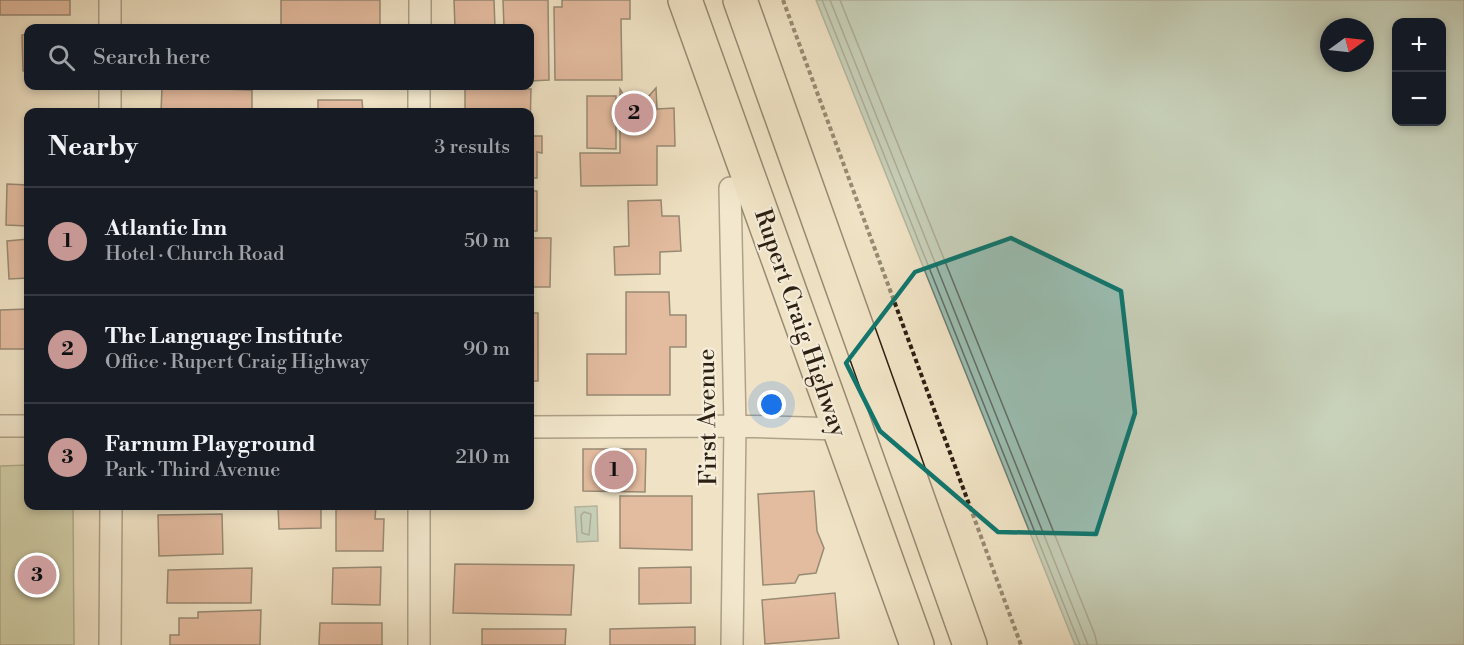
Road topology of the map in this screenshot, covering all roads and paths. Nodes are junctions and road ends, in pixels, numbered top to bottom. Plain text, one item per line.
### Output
1 (110, 0) edge
2 (420, 0) edge
3 (685, 0) edge
4 (740, 0) edge
5 (783, 0) edge
6 (110, 24) edge
7 (420, 24) edge
8 (110, 90) edge
9 (419, 90) edge
10 (110, 108) edge
11 (418, 108) edge
12 (730, 188) dead end
13 (0, 426) edge
14 (24, 426) edge
15 (735, 426) junction
16 (534, 427) edge
17 (838, 429) junction
18 (111, 510) edge
19 (419, 510) edge
20 (110, 645) edge
21 (419, 645) edge
22 (732, 645) edge
23 (917, 645) edge
24 (970, 645) edge
25 (1022, 645) edge

1 - 6 street
2 - 7 street
3 - 17 main road, Rupert Craig Highway
4 - 24 main road, Rupert Craig Highway
5 - 25 path
8 - 10 street
9 - 11 street
12 - 15 street, First Avenue
13 - 14 street
15 - 16 street
15 - 17 street
15 - 22 street, First Avenue
17 - 23 main road, Rupert Craig Highway
18 - 20 street
19 - 21 street

